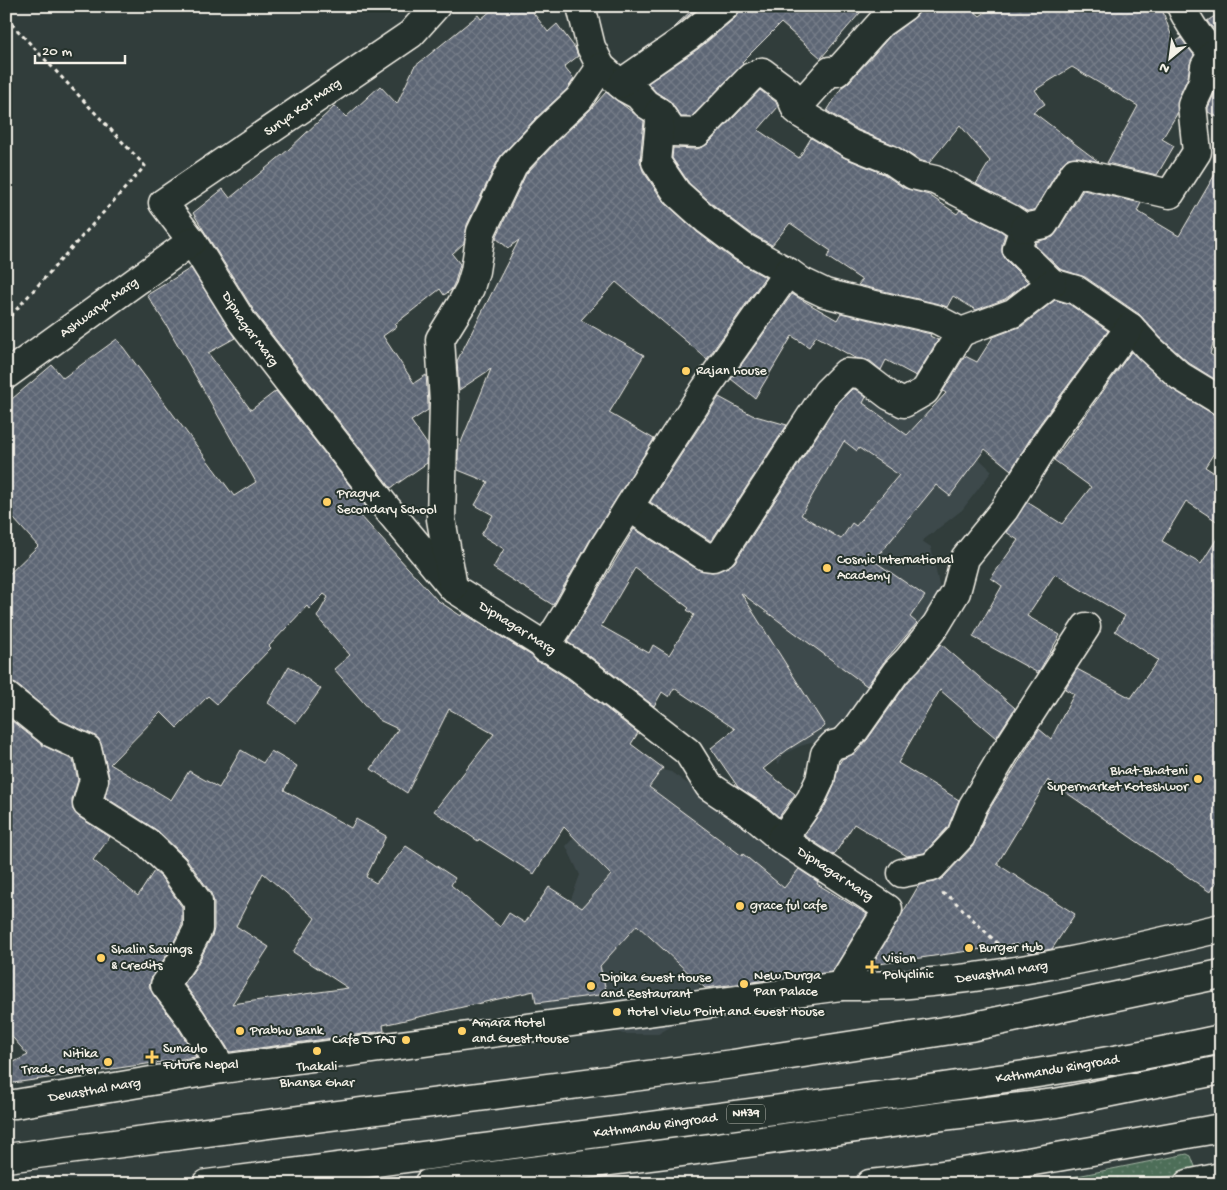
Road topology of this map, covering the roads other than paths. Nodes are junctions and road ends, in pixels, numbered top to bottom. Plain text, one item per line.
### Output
1 (436, 6) edge
2 (581, 6) edge
3 (725, 6) edge
4 (904, 6) edge
5 (1183, 10) edge
6 (1217, 56) edge
7 (610, 75) junction
8 (796, 109) junction
9 (658, 112) junction
10 (163, 203) joint
11 (1024, 228) junction
12 (192, 241) junction
13 (788, 272) junction
14 (1052, 283) junction
15 (1130, 327) junction
16 (961, 332) junction
17 (6, 375) edge
18 (1221, 401) edge
19 (629, 507) junction
20 (453, 588) junction
21 (1086, 627) dead end
22 (546, 648) junction
23 (6, 696) edge
24 (781, 838) junction
25 (902, 873) road end
26 (1221, 928) edge
27 (1221, 974) edge
28 (841, 986) junction
29 (1221, 1039) edge
30 (222, 1069) junction
31 (1221, 1070) edge
32 (6, 1104) edge
33 (1221, 1128) edge
34 (6, 1158) edge
35 (1221, 1177) edge
36 (206, 1184) edge
37 (428, 1184) edge
38 (870, 1184) edge
39 (1188, 1184) edge

1 - 10 main road, Surya Kot Marg
2 - 7 main road
3 - 7 main road
4 - 8 main road
5 - 6 main road
6 - 11 main road
7 - 9 main road
7 - 20 main road
8 - 9 main road
8 - 11 main road
9 - 13 main road
10 - 12 main road, Dipnagar Marg
11 - 14 main road
12 - 17 main road, Ashwarya Marg
12 - 20 main road, Dipnagar Marg
13 - 16 main road
13 - 19 main road
14 - 15 main road
14 - 16 main road
15 - 18 main road
15 - 24 main road
16 - 19 main road
19 - 22 main road
20 - 22 main road, Dipnagar Marg
21 - 25 main road
22 - 24 main road, Dipnagar Marg
23 - 30 main road
24 - 28 main road, Dipnagar Marg
26 - 28 main road, Devasthal Marg
27 - 34 main road
28 - 30 main road, Devasthal Marg
29 - 36 main road, Kathmandu Ringroad / NH39
30 - 32 main road, Devasthal Marg
31 - 37 main road, Kathmandu Ringroad / NH39
33 - 38 main road
35 - 39 main road

